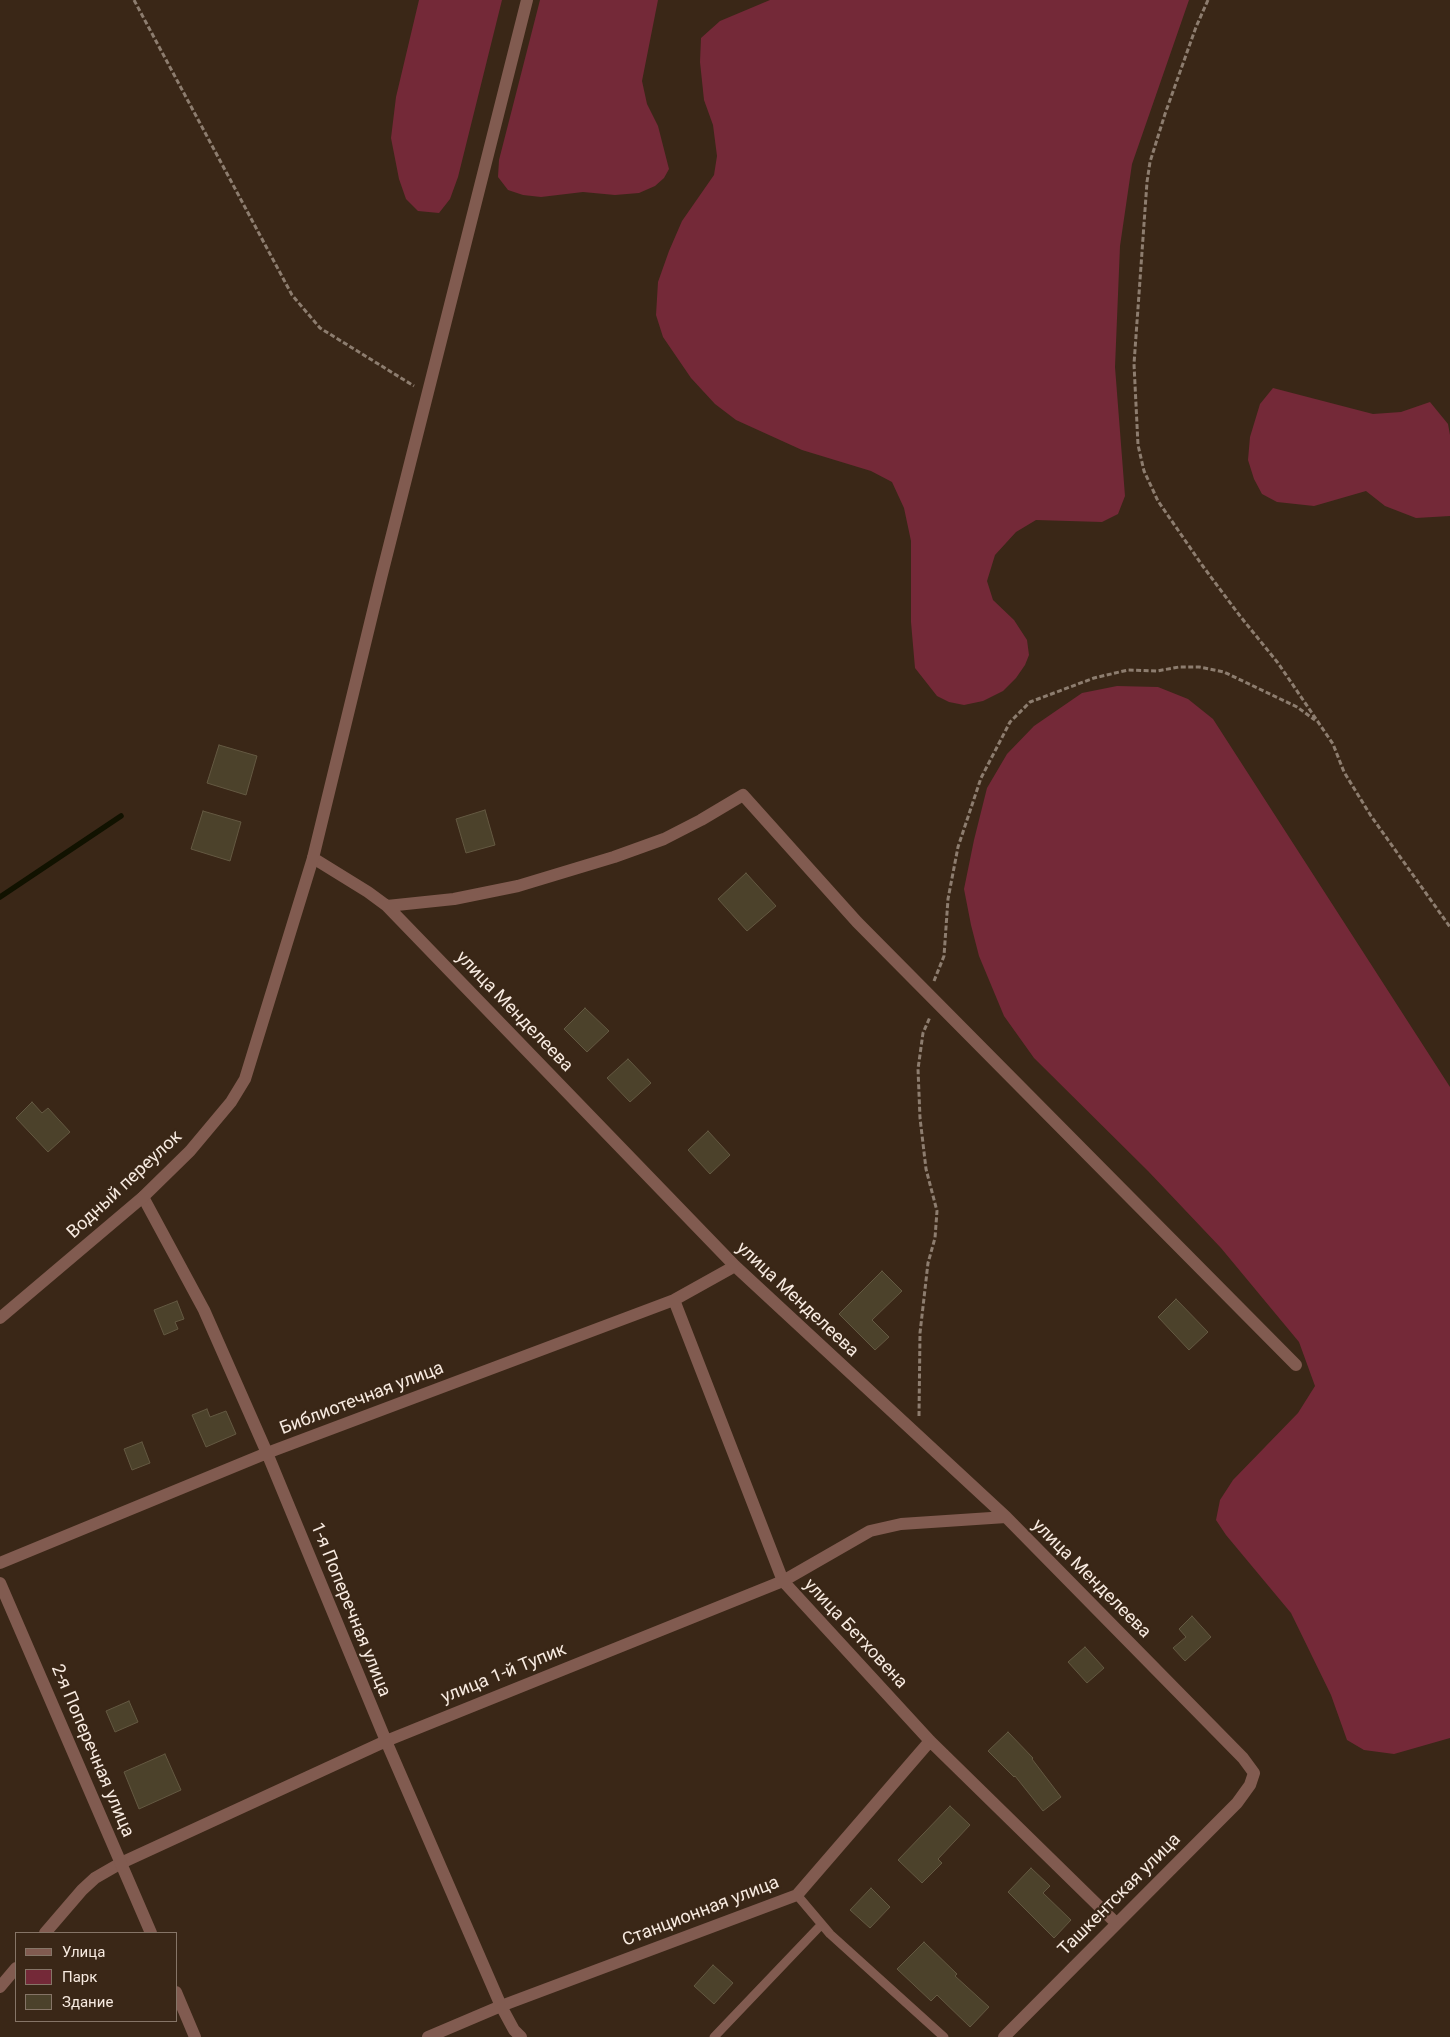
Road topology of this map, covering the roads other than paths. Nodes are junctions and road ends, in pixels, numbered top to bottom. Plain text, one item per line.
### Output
1 (527, 0) edge
2 (313, 858) junction
3 (387, 906) junction
4 (143, 1197) junction
5 (735, 1266) junction
6 (674, 1300) junction
7 (0, 1318) edge
8 (1296, 1365) dead end
9 (267, 1453) junction
10 (1006, 1517) junction
11 (0, 1563) edge
12 (783, 1581) junction
13 (0, 1583) edge
14 (386, 1741) junction
15 (930, 1741) junction
16 (1254, 1773) joint
17 (121, 1863) junction
18 (796, 1895) junction
19 (1116, 1923) junction
20 (821, 1925) junction
21 (46, 1932) edge
22 (151, 1932) edge
23 (15, 1969) edge
24 (0, 1987) edge
25 (178, 1997) edge
26 (501, 2006) junction
27 (195, 2037) edge
28 (428, 2037) edge
29 (521, 2037) edge
30 (714, 2037) edge
31 (944, 2037) edge
32 (1004, 2037) edge

1 - 2 street, Водный переулок
2 - 3 street, улица Менделеева
2 - 4 street, Водный переулок
3 - 5 street, улица Менделеева
3 - 8 street
4 - 7 street, Водный переулок
4 - 9 street, 1-я Поперечная улица
5 - 6 street, Библиотечная улица
5 - 10 street, улица Менделеева
6 - 9 street, Библиотечная улица
6 - 12 street, улица Бетховена
9 - 11 street, Библиотечная улица
9 - 14 street, 1-я Поперечная улица
10 - 12 street, улица 1-й Тупик
10 - 16 street, улица Менделеева
12 - 14 street, улица 1-й Тупик
12 - 15 street, улица Бетховена
13 - 17 street, 2-я Поперечная улица
14 - 17 street, улица 1-й Тупик
14 - 26 street, 1-я Поперечная улица
15 - 18 street, Станционная улица
15 - 19 street, улица Бетховена
16 - 19 street, Ташкентская улица
17 - 21 street, улица 1-й Тупик
17 - 22 street, 2-я Поперечная улица
18 - 20 lane
18 - 26 street, Станционная улица
19 - 32 street, Ташкентская улица
20 - 30 lane
20 - 31 lane
23 - 24 street
25 - 27 street
26 - 28 street, Станционная улица
26 - 29 street, 1-я Поперечная улица

